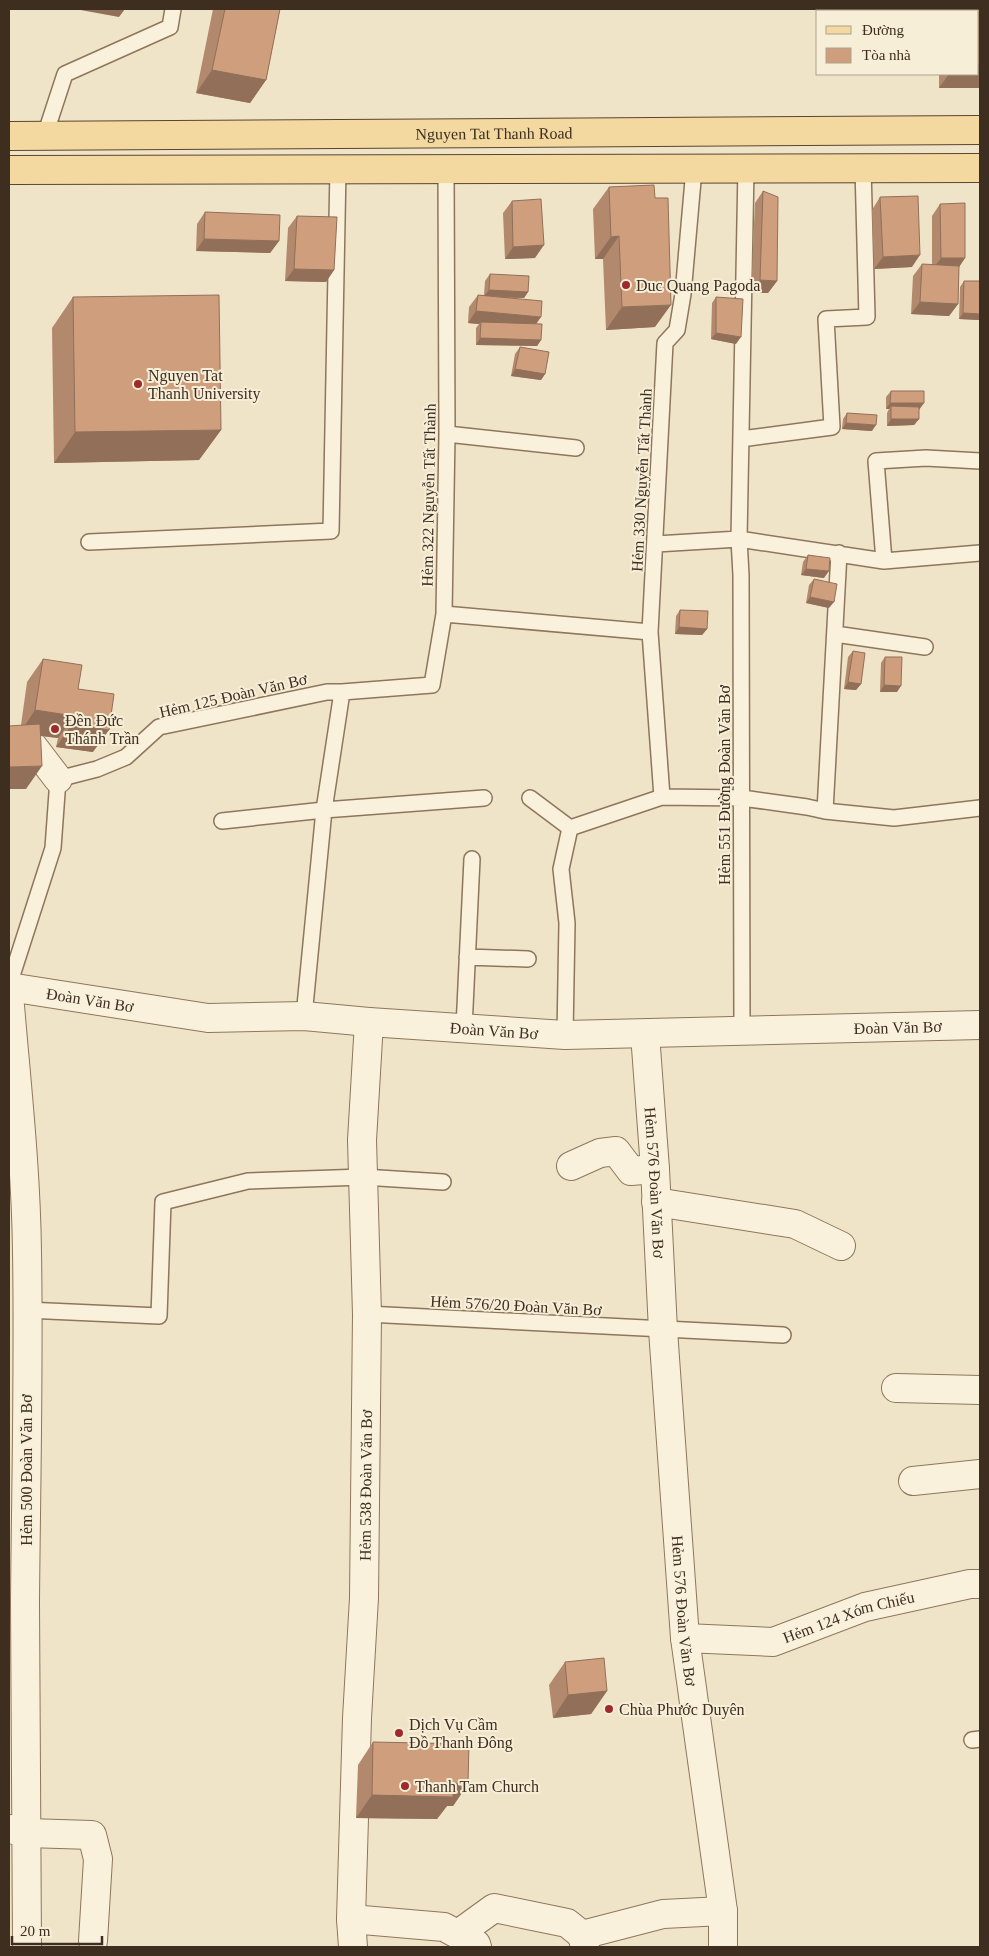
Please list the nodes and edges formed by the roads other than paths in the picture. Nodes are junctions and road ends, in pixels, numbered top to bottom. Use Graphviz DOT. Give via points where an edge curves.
graph roads {
  1 [pos="173,9"];
  2 [pos="980,130"];
  3 [pos="9,136"];
  4 [pos="45,136"];
  5 [pos="694,168"];
  6 [pos="746,168"];
  7 [pos="863,168"];
  8 [pos="980,168"];
  9 [pos="338,169"];
  10 [pos="446,169"];
  11 [pos="9,170"];
  12 [pos="447,434"];
  13 [pos="741,439"];
  14 [pos="576,448"];
  15 [pos="980,461"];
  16 [pos="739,539"];
  17 [pos="88,542"];
  18 [pos="656,544"];
  19 [pos="980,553"];
  20 [pos="839,554"];
  21 [pos="884,561"];
  22 [pos="444,614"];
  23 [pos="650,632"];
  24 [pos="835,634"];
  25 [pos="924,647"];
  26 [pos="432,685"];
  27 [pos="342,692"];
  28 [pos="9,742"];
  29 [pos="58,779"];
  30 [pos="662,797"];
  31 [pos="484,798"];
  32 [pos="530,798"];
  33 [pos="742,798"];
  34 [pos="980,808"];
  35 [pos="324,810"];
  36 [pos="825,811"];
  37 [pos="222,821"];
  38 [pos="570,828"];
  39 [pos="472,859"];
  40 [pos="467,957"];
  41 [pos="528,959"];
  42 [pos="9,986"];
  43 [pos="9,994"];
  44 [pos="304,1016"];
  45 [pos="369,1022"];
  46 [pos="980,1025"];
  47 [pos="464,1028"];
  48 [pos="742,1031"];
  49 [pos="645,1034"];
  50 [pos="565,1035"];
  51 [pos="571,1166"];
  52 [pos="655,1169"];
  53 [pos="363,1177"];
  54 [pos="443,1182"];
  55 [pos="656,1202"];
  56 [pos="841,1246"];
  57 [pos="26,1310"];
  58 [pos="367,1314"];
  59 [pos="663,1330"];
  60 [pos="783,1335"];
  61 [pos="896,1388"];
  62 [pos="980,1390"];
  63 [pos="980,1474"];
  64 [pos="913,1481"];
  65 [pos="980,1584"];
  66 [pos="685,1638"];
  67 [pos="18,1831"];
  68 [pos="723,1911"];
  69 [pos="351,1919"];
  70 [pos="93,1941"];
  71 [pos="468,1941"];
  72 [pos="584,1941"];
  73 [pos="27,1947"];
  74 [pos="353,1947"];
  75 [pos="723,1947"];
  1 -- 4 [label="lane" via="170,27 65,74"];
  2 -- 4 [label="main road, Nguyen Tat Thanh Road"];
  3 -- 4 [label="main road, Nguyen Tat Thanh Road"];
  5 -- 6 [label="main road"];
  5 -- 10 [label="main road"];
  5 -- 18 [label="lane, Hẻm 330 Nguyễn Tất Thành" via="683,294 677,330 665,343"];
  6 -- 7 [label="main road"];
  6 -- 13 [label="lane, Hẻm 551 Đường Đoàn Văn Bơ"];
  7 -- 8 [label="main road"];
  7 -- 13 [label="lane" via="867,317 826,319 832,427"];
  9 -- 10 [label="main road"];
  9 -- 11 [label="main road"];
  9 -- 17 [label="lane" via="331,531"];
  10 -- 12 [label="lane, Hẻm 322 Nguyễn Tất Thành"];
  12 -- 14 [label="lane"];
  12 -- 22 [label="lane, Hẻm 322 Nguyễn Tất Thành"];
  13 -- 16 [label="lane, Hẻm 551 Đường Đoàn Văn Bơ"];
  15 -- 21 [label="lane" via="926,458 876,461"];
  16 -- 18 [label="lane"];
  16 -- 20 [label="lane"];
  16 -- 33 [label="lane, Hẻm 551 Đường Đoàn Văn Bơ"];
  18 -- 23 [label="lane, Hẻm 330 Nguyễn Tất Thành"];
  19 -- 21 [label="lane"];
  20 -- 21 [label="lane"];
  20 -- 24 [label="lane"];
  22 -- 23 [label="lane"];
  22 -- 26 [label="lane, Hẻm 322 Nguyễn Tất Thành"];
  23 -- 30 [label="lane, Hẻm 330 Nguyễn Tất Thành"];
  24 -- 25 [label="lane"];
  24 -- 36 [label="lane"];
  26 -- 27 [label="lane, Hẻm 125 Đoàn Văn Bơ"];
  27 -- 29 [label="lane, Hẻm 125 Đoàn Văn Bơ" via="327,692 159,727 126,757 96,770"];
  27 -- 35 [label="lane"];
  28 -- 29 [label="street" via="29,741"];
  29 -- 42 [label="lane" via="53,848"];
  30 -- 33 [label="lane"];
  30 -- 38 [label="lane"];
  31 -- 35 [label="lane"];
  32 -- 38 [label="lane"];
  33 -- 36 [label="lane"];
  33 -- 48 [label="lane, Hẻm 551 Đường Đoàn Văn Bơ"];
  34 -- 36 [label="lane" via="894,818"];
  35 -- 37 [label="lane"];
  35 -- 44 [label="lane"];
  38 -- 50 [label="lane" via="561,869 567,923"];
  39 -- 40 [label="lane"];
  40 -- 41 [label="lane"];
  40 -- 47 [label="lane"];
  42 -- 44 [label="street, Đoàn Văn Bơ" via="208,1018"];
  43 -- 57 [label="street, Hẻm 500 Đoàn Văn Bơ" via="27,1251"];
  44 -- 45 [label="street, Đoàn Văn Bơ"];
  45 -- 47 [label="street, Đoàn Văn Bơ"];
  45 -- 53 [label="street, Hẻm 538 Đoàn Văn Bơ"];
  46 -- 48 [label="street, Đoàn Văn Bơ"];
  47 -- 50 [label="street, Đoàn Văn Bơ"];
  48 -- 49 [label="street, Đoàn Văn Bơ"];
  49 -- 50 [label="street, Đoàn Văn Bơ"];
  49 -- 52 [label="street, Hẻm 576 Đoàn Văn Bơ"];
  51 -- 52 [label="street" via="600,1153 616,1151 631,1171"];
  52 -- 55 [label="street, Hẻm 576 Đoàn Văn Bơ"];
  53 -- 54 [label="lane"];
  53 -- 57 [label="lane" via="248,1181 164,1202 159,1316"];
  53 -- 58 [label="street, Hẻm 538 Đoàn Văn Bơ"];
  55 -- 56 [label="street" via="795,1224"];
  55 -- 59 [label="street, Hẻm 576 Đoàn Văn Bơ"];
  57 -- 67 [label="street, Hẻm 500 Đoàn Văn Bơ" via="28,1461"];
  58 -- 59 [label="lane, Hẻm 576/20 Đoàn Văn Bơ"];
  58 -- 69 [label="street, Hẻm 538 Đoàn Văn Bơ" via="364,1598"];
  59 -- 60 [label="lane"];
  59 -- 66 [label="street, Hẻm 576 Đoàn Văn Bơ"];
  61 -- 62 [label="street"];
  63 -- 64 [label="street"];
  65 -- 66 [label="street, Hẻm 124 Xóm Chiếu" via="865,1607 773,1642"];
  66 -- 68 [label="street, Hẻm 576 Đoàn Văn Bơ"];
  67 -- 70 [label="street" via="92,1836 98,1859"];
  67 -- 73 [label="street, Hẻm 500 Đoàn Văn Bơ"];
  68 -- 72 [label="street" via="663,1914"];
  68 -- 75 [label="street, Hẻm 576 Đoàn Văn Bơ"];
  69 -- 71 [label="street" via="444,1927"];
  69 -- 74 [label="street, Hẻm 538 Đoàn Văn Bơ"];
  71 -- 72 [label="street" via="494,1908 567,1923"];
}
